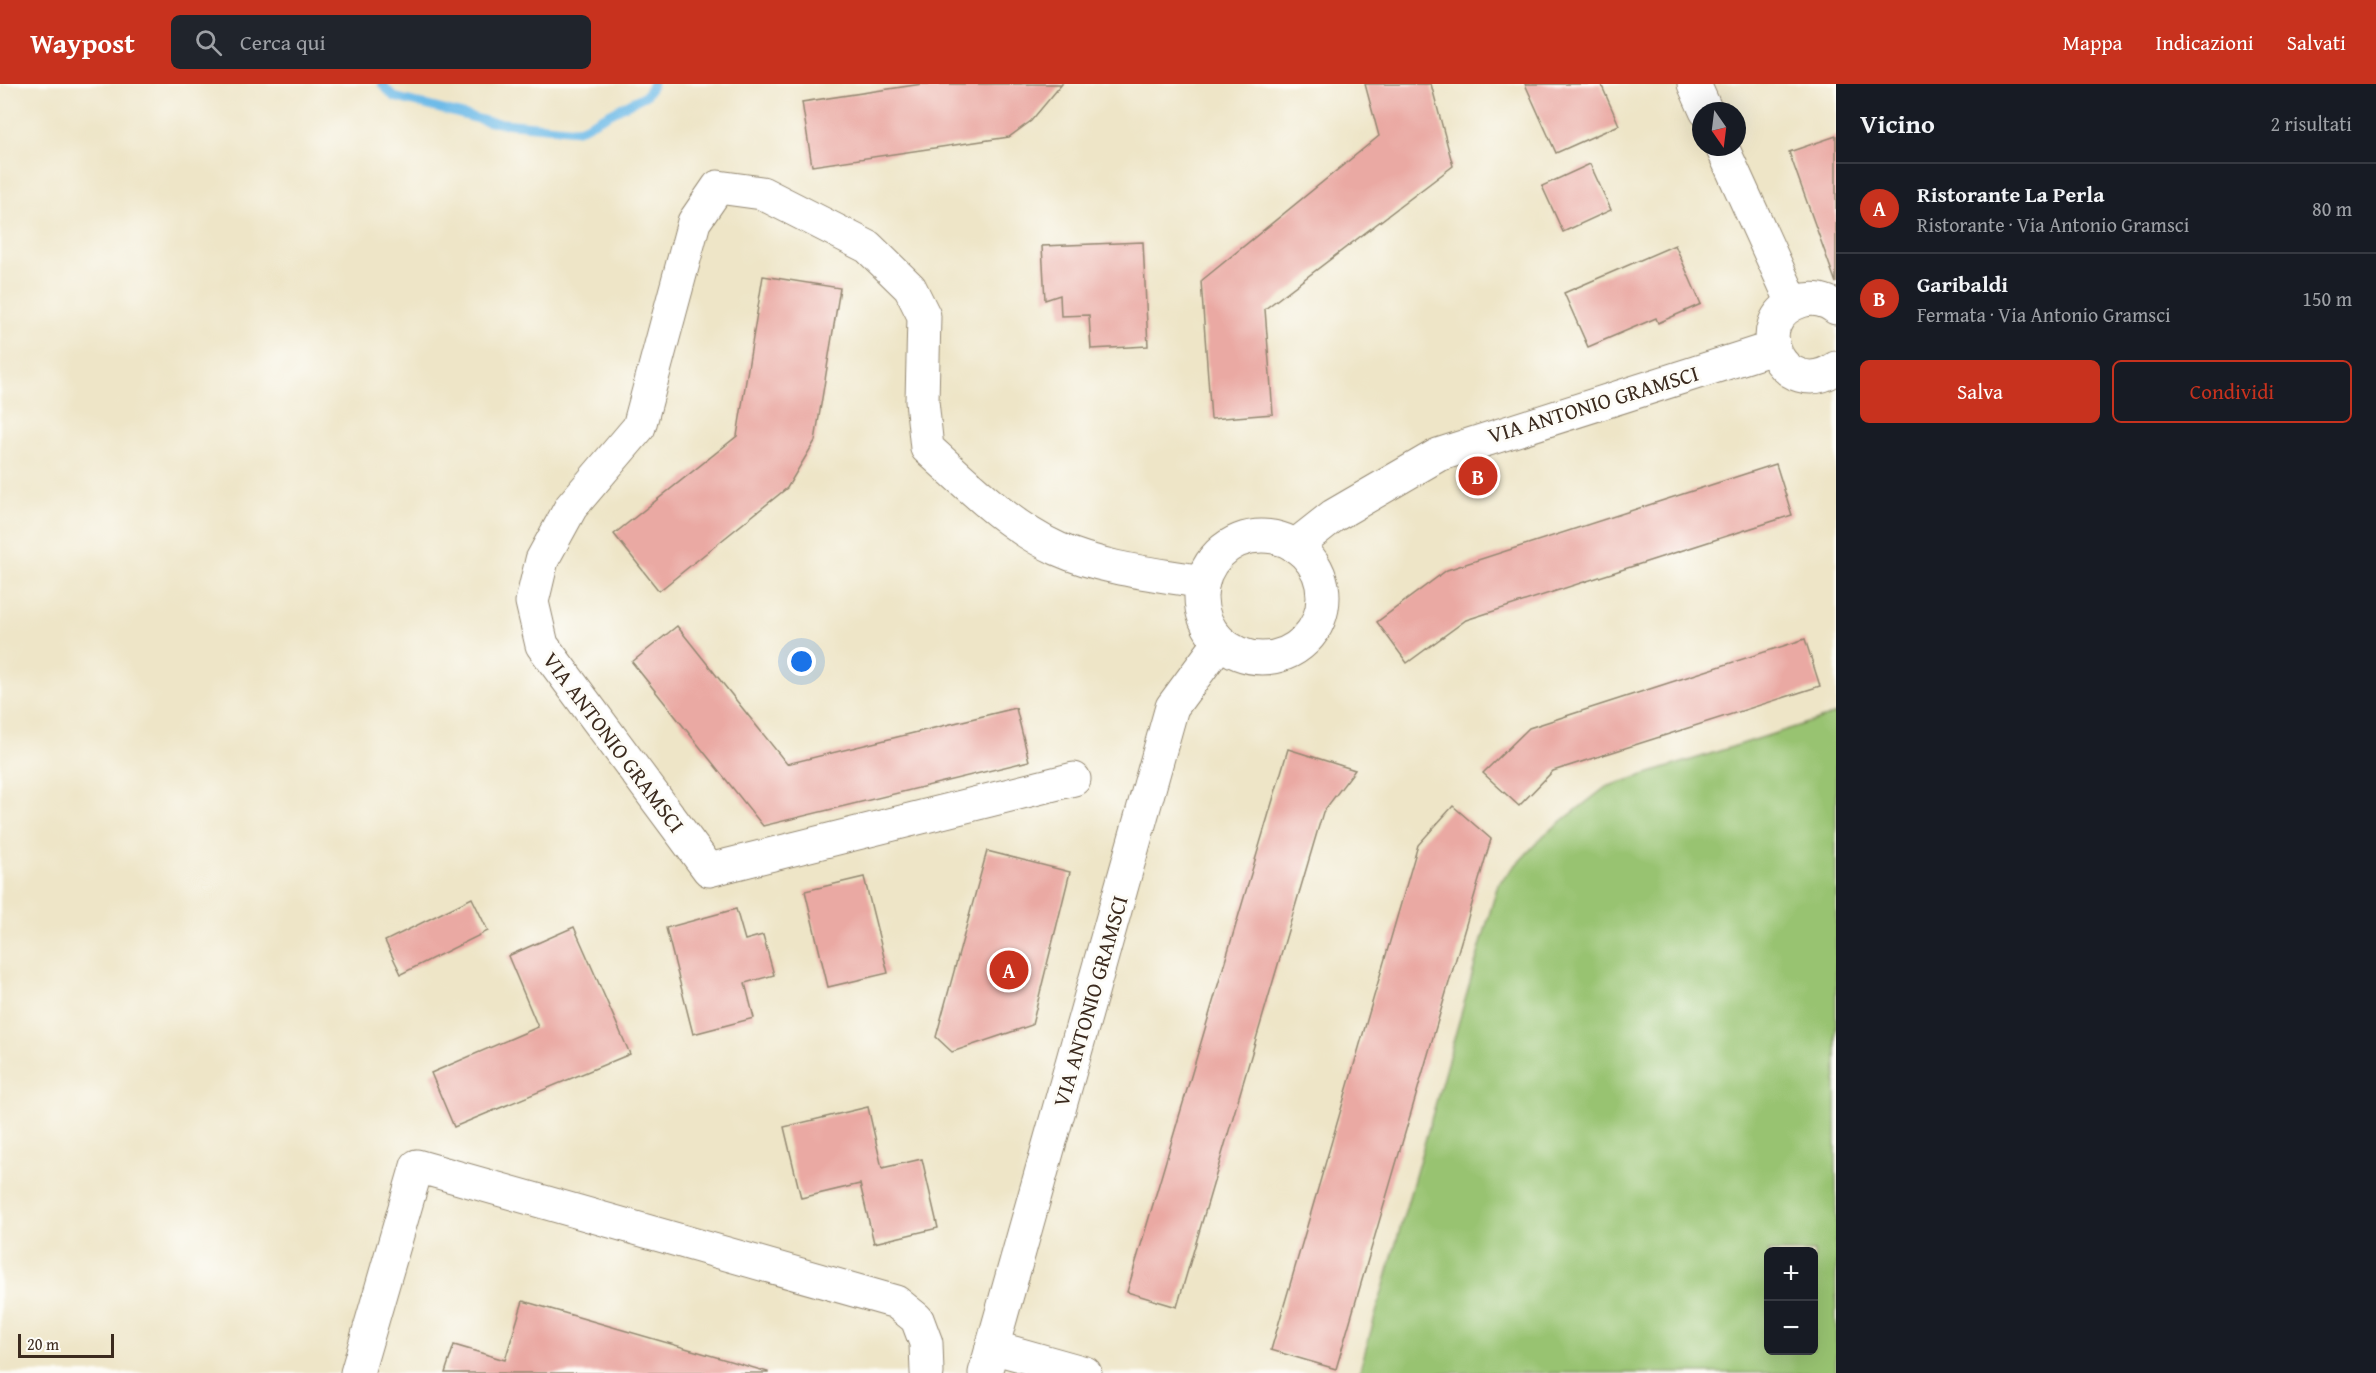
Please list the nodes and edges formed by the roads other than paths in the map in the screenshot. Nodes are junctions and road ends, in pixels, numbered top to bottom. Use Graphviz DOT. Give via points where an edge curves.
graph roads {
  1 [pos="1694,84"];
  2 [pos="1702,102"];
  3 [pos="1726,156"];
  4 [pos="1793,303"];
  5 [pos="1836,308"];
  6 [pos="1773,348"];
  7 [pos="1833,380"];
  8 [pos="1294,546"];
  9 [pos="1203,582"];
  10 [pos="1220,642"];
  11 [pos="1074,779"];
  12 [pos="988,1360"];
  13 [pos="357,1373"];
  14 [pos="927,1373"];
  15 [pos="1085,1373"];
  1 -- 2 [label="street"];
  3 -- 4 [label="street"];
  4 -- 5 [label="street" via="1820,299"];
  4 -- 6 [label="street" via="1775,322"];
  6 -- 7 [label="street" via="1788,370"];
  6 -- 8 [label="street, VIA ANTONIO GRAMSCI" via="1438,454 1333,516"];
  8 -- 9 [label="street" via="1275,537 1244,539 1219,554"];
  8 -- 10 [label="street" via="1307,555 1319,574 1323,604 1315,629 1305,642 1292,651 1267,658 1237,653"];
  9 -- 10 [label="street" via="1204,617"];
  9 -- 11 [label="street, VIA ANTONIO GRAMSCI" via="1128,570 1059,549 1000,513 927,448 921,400 924,316 910,288 868,247 762,193 718,187 694,222 639,427 571,507 542,560 532,602 542,645 709,870"];
  10 -- 12 [label="street, VIA ANTONIO GRAMSCI" via="1172,707"];
  12 -- 15 [label="street"];
  13 -- 14 [label="street" via="417,1166 896,1302 917,1319 926,1343"];
}
